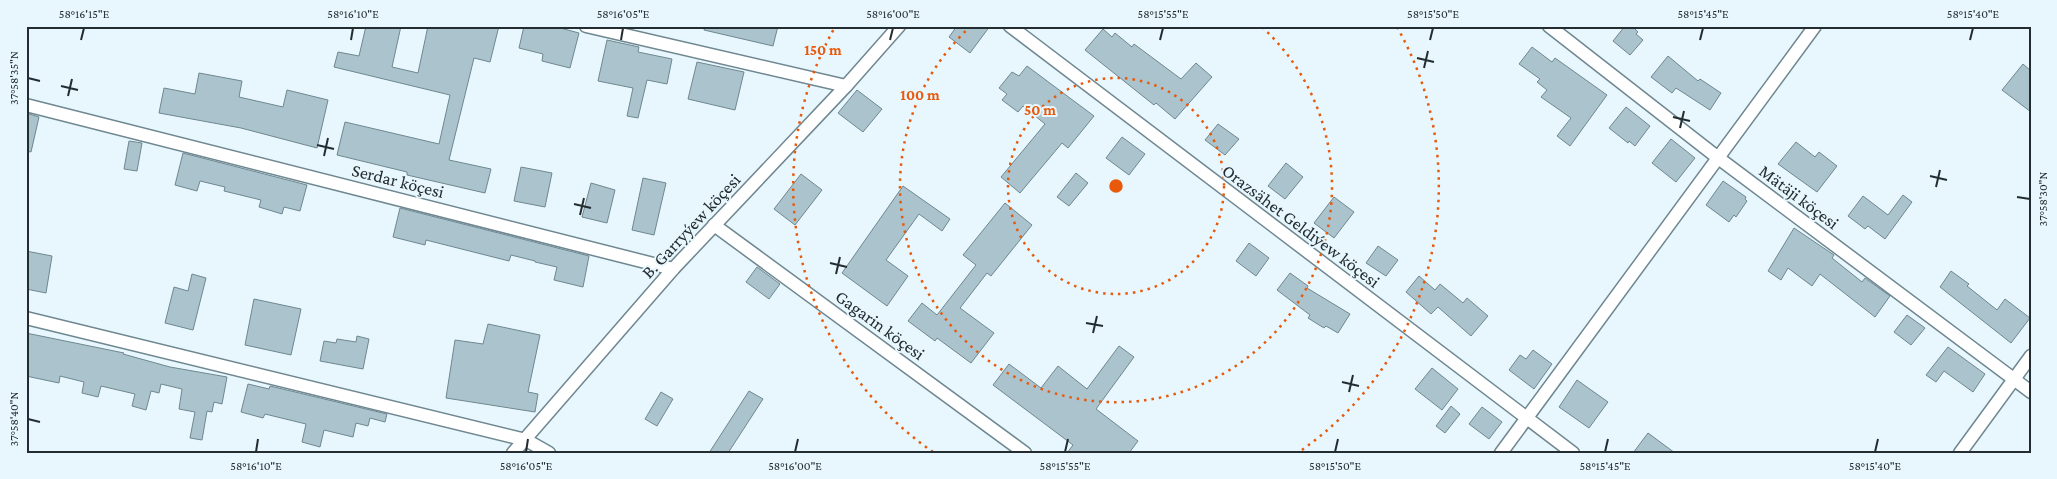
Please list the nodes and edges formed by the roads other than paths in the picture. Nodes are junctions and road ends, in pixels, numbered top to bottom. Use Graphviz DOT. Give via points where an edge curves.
graph roads {
  1 [pos="586,26"];
  2 [pos="899,26"];
  3 [pos="1010,26"];
  4 [pos="1549,26"];
  5 [pos="1815,26"];
  6 [pos="846,86"];
  7 [pos="26,105"];
  8 [pos="1717,157"];
  9 [pos="714,225"];
  10 [pos="673,269"];
  11 [pos="26,318"];
  12 [pos="2031,356"];
  13 [pos="2013,380"];
  14 [pos="2031,392"];
  15 [pos="1526,419"];
  16 [pos="526,440"];
  17 [pos="513,453"];
  18 [pos="549,453"];
  19 [pos="1025,453"];
  20 [pos="1501,453"];
  21 [pos="1573,453"];
  22 [pos="1960,453"];
  1 -- 6 [label="street"];
  2 -- 6 [label="street, B. Garryýew köçesi"];
  3 -- 15 [label="street, Orazsähet Geldiýew köçesi"];
  4 -- 8 [label="street, Mätäji köçesi"];
  5 -- 8 [label="street"];
  6 -- 9 [label="street, B. Garryýew köçesi"];
  7 -- 10 [label="street, Serdar köçesi"];
  8 -- 13 [label="street, Mätäji köçesi"];
  8 -- 15 [label="street"];
  9 -- 10 [label="street, B. Garryýew köçesi"];
  9 -- 19 [label="street, Gagarin köçesi"];
  10 -- 16 [label="street, B. Garryýew köçesi"];
  11 -- 16 [label="street"];
  12 -- 13 [label="street"];
  13 -- 14 [label="street, Mätäji köçesi"];
  13 -- 22 [label="street"];
  15 -- 20 [label="street"];
  15 -- 21 [label="street, Orazsähet Geldiýew köçesi"];
  16 -- 17 [label="street, B. Garryýew köçesi"];
  16 -- 18 [label="street"];
}
